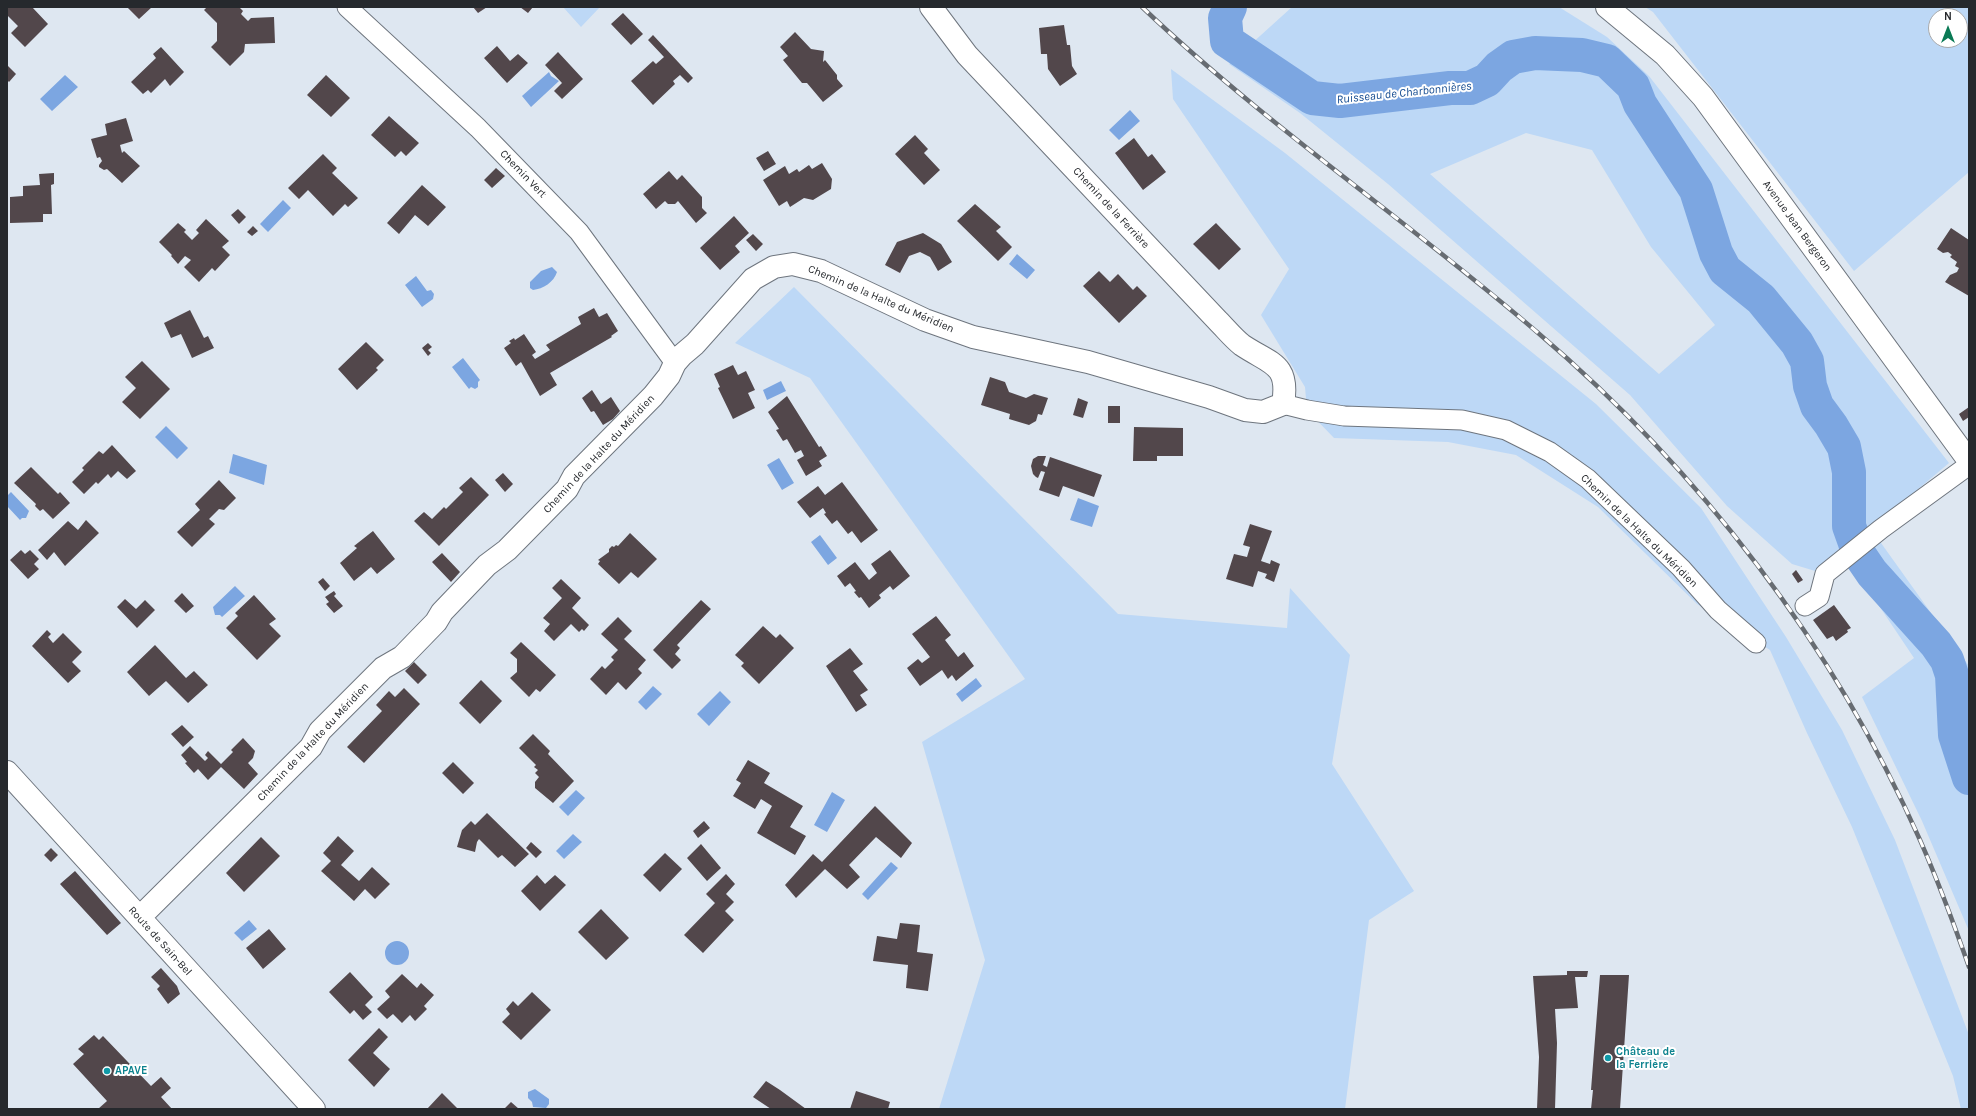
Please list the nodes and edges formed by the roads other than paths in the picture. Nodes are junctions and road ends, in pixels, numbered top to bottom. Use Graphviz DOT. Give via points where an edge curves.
graph roads {
  1 [pos="347,7"];
  2 [pos="931,7"];
  3 [pos="1607,7"];
  4 [pos="675,363"];
  5 [pos="1283,404"];
  6 [pos="1969,461"];
  7 [pos="1969,465"];
  8 [pos="1805,606"];
  9 [pos="1756,644"];
  10 [pos="8,775"];
  11 [pos="140,917"];
  12 [pos="314,1109"];
  1 -- 4 [label="street, Chemin Vert" via="478,128 579,232"];
  2 -- 5 [label="street, Chemin de la Ferrière" via="967,55 1218,321 1242,344 1265,357 1280,371 1285,381"];
  3 -- 6 [label="street, Avenue Jean Bergeron" via="1665,55 1703,97"];
  4 -- 5 [label="street, Chemin de la Halte du Méridien" via="753,279 774,267 793,264 821,272 925,320 973,337 1088,362 1209,396 1245,410 1263,412"];
  4 -- 11 [label="street, Chemin de la Halte du Méridien" via="669,376 653,396 574,476 567,489 507,550 487,565 402,657 383,668 320,731 308,750"];
  5 -- 9 [label="street, Chemin de la Halte du Méridien" via="1344,416 1462,420 1506,430 1544,449 1588,478 1681,568 1718,610"];
  7 -- 8 [label="street" via="1881,529 1825,574 1819,597"];
  10 -- 11 [label="street, Route de Sain-Bel"];
  11 -- 12 [label="street, Route de Sain-Bel"];
}
